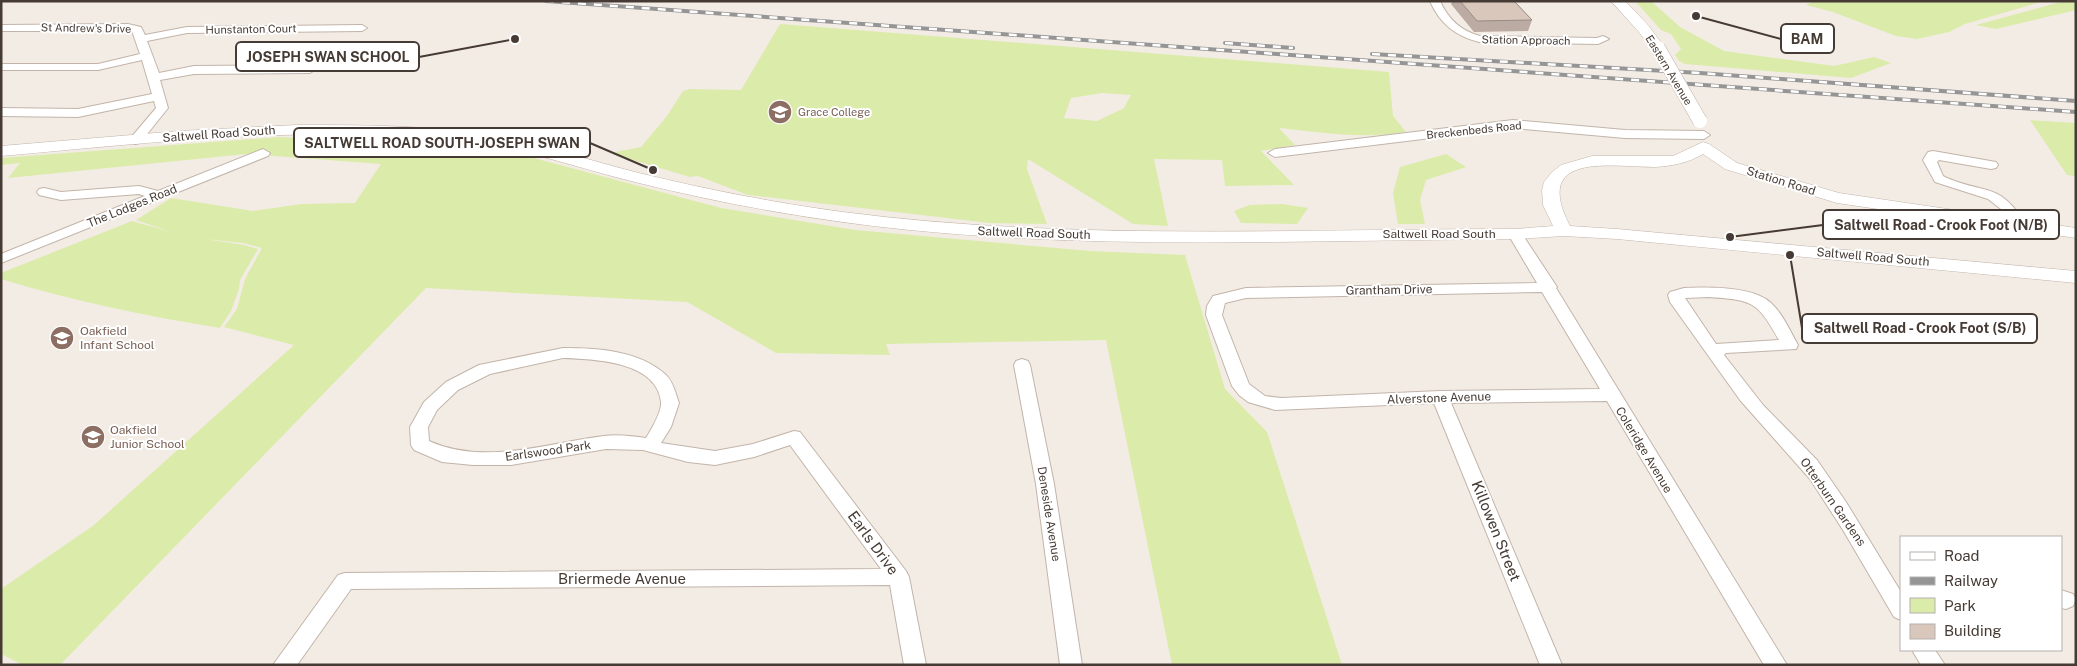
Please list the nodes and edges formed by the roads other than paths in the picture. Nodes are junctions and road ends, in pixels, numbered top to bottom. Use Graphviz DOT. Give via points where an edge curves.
graph roads {
  1 [pos="1435,1"];
  2 [pos="1617,1"];
  3 [pos="1,28"];
  4 [pos="336,28"];
  5 [pos="362,28"];
  6 [pos="326,37"];
  7 [pos="141,39"];
  8 [pos="1603,39"];
  9 [pos="145,56"];
  10 [pos="1,67"];
  11 [pos="310,69"];
  12 [pos="153,78"];
  13 [pos="159,96"];
  14 [pos="1,112"];
  15 [pos="1702,134"];
  16 [pos="135,140"];
  17 [pos="1,152"];
  18 [pos="263,153"];
  19 [pos="1275,153"];
  20 [pos="1991,165"];
  21 [pos="44,192"];
  22 [pos="159,195"];
  23 [pos="2020,224"];
  24 [pos="1564,231"];
  25 [pos="2076,233"];
  26 [pos="1515,234"];
  27 [pos="1,259"];
  28 [pos="2076,277"];
  29 [pos="1549,287"];
  30 [pos="1715,355"];
  31 [pos="1022,365"];
  32 [pos="1610,395"];
  33 [pos="1440,397"];
  34 [pos="1268,403"];
  35 [pos="794,438"];
  36 [pos="652,445"];
  37 [pos="899,577"];
  38 [pos="1895,591"];
  39 [pos="1900,608"];
  40 [pos="1924,651"];
  41 [pos="284,665"];
  42 [pos="915,665"];
  43 [pos="1071,665"];
  44 [pos="1551,665"];
  45 [pos="1776,665"];
  46 [pos="1934,665"];
  1 -- 8 [label="street, Station Approach" via="1456,30 1471,38"];
  2 -- 15 [label="street, Eastern Avenue, bridge" via="1658,48"];
  3 -- 7 [label="street, St Andrew's Drive" via="128,27 136,29"];
  4 -- 5 [label="street, Hunstanton Court"];
  4 -- 6 [label="street"];
  4 -- 7 [label="street, Hunstanton Court" via="187,30"];
  7 -- 9 [label="street, St Andrew's Drive"];
  9 -- 10 [label="street" via="98,67"];
  9 -- 12 [label="street, St Andrew's Drive"];
  11 -- 12 [label="street" via="194,70"];
  12 -- 13 [label="street, St Andrew's Drive"];
  13 -- 14 [label="street" via="78,112"];
  13 -- 16 [label="street" via="162,108"];
  15 -- 19 [label="street, Breckenbeds Road" via="1642,135 1512,124 1394,140 1310,143"];
  15 -- 23 [label="street, Station Road" via="1731,166 1828,195"];
  15 -- 24 [label="street" via="1683,159 1667,162 1596,159 1561,173 1553,180 1550,189 1554,211"];
  16 -- 17 [label="street, Saltwell Road South"];
  16 -- 26 [label="street, Saltwell Road South" via="318,128 437,133 521,146 646,180 786,209 904,225 1005,233 1177,237"];
  18 -- 22 [label="street, The Lodges Road"];
  20 -- 23 [label="street" via="1933,155 1930,160 1938,178 1991,194 2008,206"];
  21 -- 22 [label="street" via="61,196 139,190"];
  22 -- 27 [label="street, The Lodges Road"];
  23 -- 25 [label="street, Station Road"];
  24 -- 26 [label="street, Saltwell Road South"];
  24 -- 28 [label="street, Saltwell Road South"];
  26 -- 29 [label="street, Coleridge Avenue"];
  29 -- 32 [label="street, Coleridge Avenue"];
  29 -- 34 [label="street, Grantham Drive" via="1246,293 1219,299 1214,315 1241,386 1254,399"];
  30 -- 30 [label="street, Otterburn Gardens" via="1722,348 1790,345 1765,306 1757,300 1702,293 1676,295"];
  30 -- 38 [label="street, Otterburn Gardens" via="1758,410 1816,473"];
  31 -- 43 [label="street, Deneside Avenue" via="1045,484"];
  32 -- 33 [label="street, Alverstone Avenue"];
  32 -- 45 [label="street, Coleridge Avenue"];
  33 -- 34 [label="street, Alverstone Avenue"];
  33 -- 44 [label="street, Killowen Street"];
  35 -- 36 [label="street, Earlswood Park" via="715,458 658,449"];
  35 -- 37 [label="street, Earls Drive"];
  36 -- 36 [label="street, Earlswood Park" via="606,442 511,458 473,458 442,455 420,445 419,427 430,406 452,386 485,369 563,353 601,354 635,363 661,379 670,403"];
  37 -- 41 [label="street, Briermede Avenue" via="345,582"];
  37 -- 42 [label="street, Earls Drive"];
  38 -- 39 [label="street, Otterburn Gardens"];
  40 -- 46 [label="street"];
}
